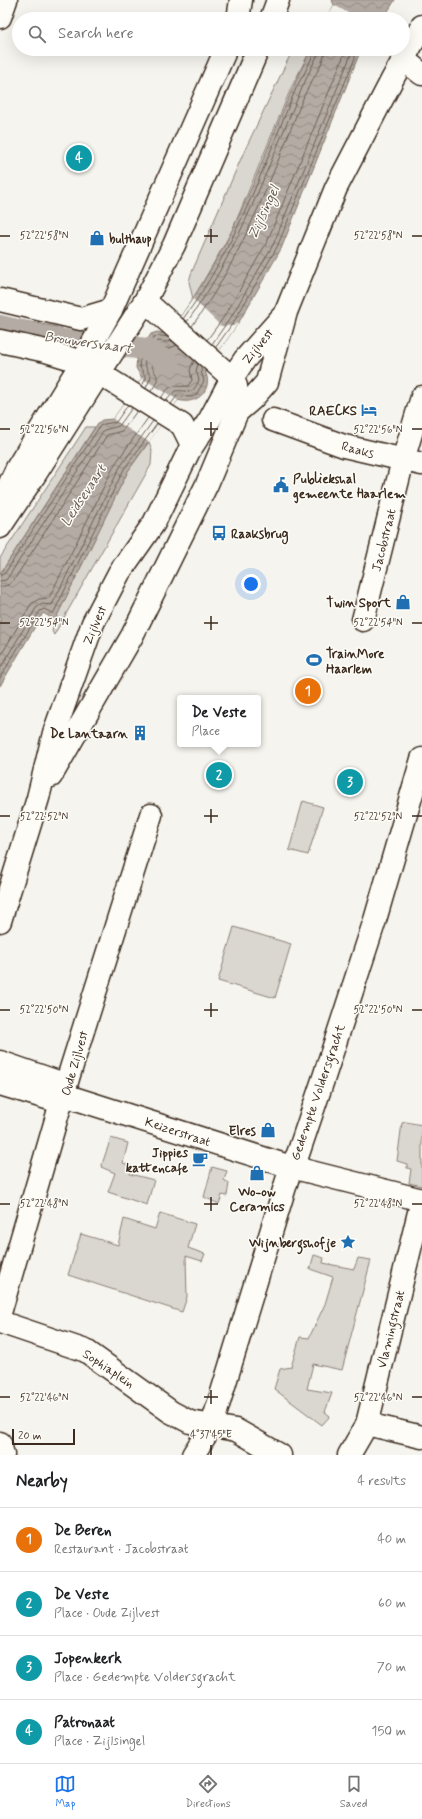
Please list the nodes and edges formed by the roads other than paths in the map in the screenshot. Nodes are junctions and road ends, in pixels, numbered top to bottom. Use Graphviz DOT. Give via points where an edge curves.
graph roads {
  1 [pos="6,0"];
  2 [pos="241,0"];
  3 [pos="278,0"];
  4 [pos="239,12"];
  5 [pos="274,12"];
  6 [pos="0,17"];
  7 [pos="422,26"];
  8 [pos="410,46"];
  9 [pos="223,56"];
  10 [pos="255,56"];
  11 [pos="404,56"];
  12 [pos="402,59"];
  13 [pos="422,74"];
  14 [pos="0,300"];
  15 [pos="111,310"];
  16 [pos="286,312"];
  17 [pos="159,313"];
  18 [pos="0,342"];
  19 [pos="102,365"];
  20 [pos="222,369"];
  21 [pos="422,397"];
  22 [pos="237,412"];
  23 [pos="210,419"];
  24 [pos="175,420"];
  25 [pos="273,420"];
  26 [pos="192,444"];
  27 [pos="412,462"];
  28 [pos="0,505"];
  29 [pos="0,527"];
  30 [pos="363,620"];
  31 [pos="422,759"];
  32 [pos="38,798"];
  33 [pos="151,815"];
  34 [pos="0,921"];
  35 [pos="0,1062"];
  36 [pos="0,1084"];
  37 [pos="64,1094"];
  38 [pos="291,1167"];
  39 [pos="422,1200"];
  40 [pos="0,1313"];
  41 [pos="0,1322"];
  42 [pos="367,1424"];
  43 [pos="212,1425"];
  44 [pos="422,1437"];
  45 [pos="0,1442"];
  46 [pos="3,1455"];
  47 [pos="193,1455"];
  48 [pos="211,1455"];
  49 [pos="280,1455"];
  50 [pos="349,1455"];
  1 -- 6 [label="street"];
  2 -- 4 [label="street"];
  3 -- 5 [label="street"];
  7 -- 8 [label="street, Zijlvest"];
  9 -- 15 [label="street"];
  10 -- 17 [label="street" via="174,245"];
  11 -- 12 [label="street, Zijlvest"];
  12 -- 13 [label="street"];
  12 -- 16 [label="street, Zijlvest" via="336,188"];
  14 -- 15 [label="street" via="81,319"];
  15 -- 17 [label="street"];
  15 -- 19 [label="street"];
  16 -- 20 [label="street, Zijlvest" via="245,359"];
  16 -- 22 [label="street, Zijlvest" via="267,382"];
  17 -- 19 [label="street" via="124,335"];
  17 -- 20 [label="street"];
  18 -- 19 [label="street"];
  19 -- 24 [label="street"];
  19 -- 28 [label="street" via="17,468"];
  19 -- 29 [label="street"];
  20 -- 22 [label="street" via="236,386"];
  20 -- 23 [label="street, Zijlvest"];
  21 -- 27 [label="street, Jacobstraat"];
  22 -- 23 [label="street"];
  22 -- 32 [label="street, Zijlvest" via="206,484 134,634"];
  23 -- 24 [label="street"];
  23 -- 26 [label="street, Zijlvest"];
  24 -- 26 [label="street"];
  25 -- 27 [label="street, Raaks" via="344,446"];
  26 -- 32 [label="street, Zijlvest" via="154,523 119,573 93,623 54,733"];
  27 -- 30 [label="street, Jacobstraat"];
  31 -- 38 [label="street, Gedempte Voldersgracht" via="375,920 298,1154"];
  32 -- 34 [label="street"];
  33 -- 37 [label="street, Oude Zijlvest"];
  35 -- 37 [label="street" via="55,1081"];
  36 -- 37 [label="street, Keizerstraat" via="50,1099"];
  37 -- 38 [label="street, Keizerstraat"];
  37 -- 40 [label="street, Oude Zijlvest"];
  38 -- 39 [label="street, Keizerstraat"];
  38 -- 43 [label="street, Gedempte Voldersgracht"];
  39 -- 42 [label="street, Vlamingstraat"];
  41 -- 43 [label="street, Sophiaplein" via="86,1351 171,1412 190,1422"];
  42 -- 44 [label="street"];
  42 -- 50 [label="street, Vlamingstraat"];
  43 -- 47 [label="street"];
  43 -- 48 [label="street"];
  43 -- 49 [label="street, Sophiaplein" via="236,1430"];
  45 -- 46 [label="street"];
}
